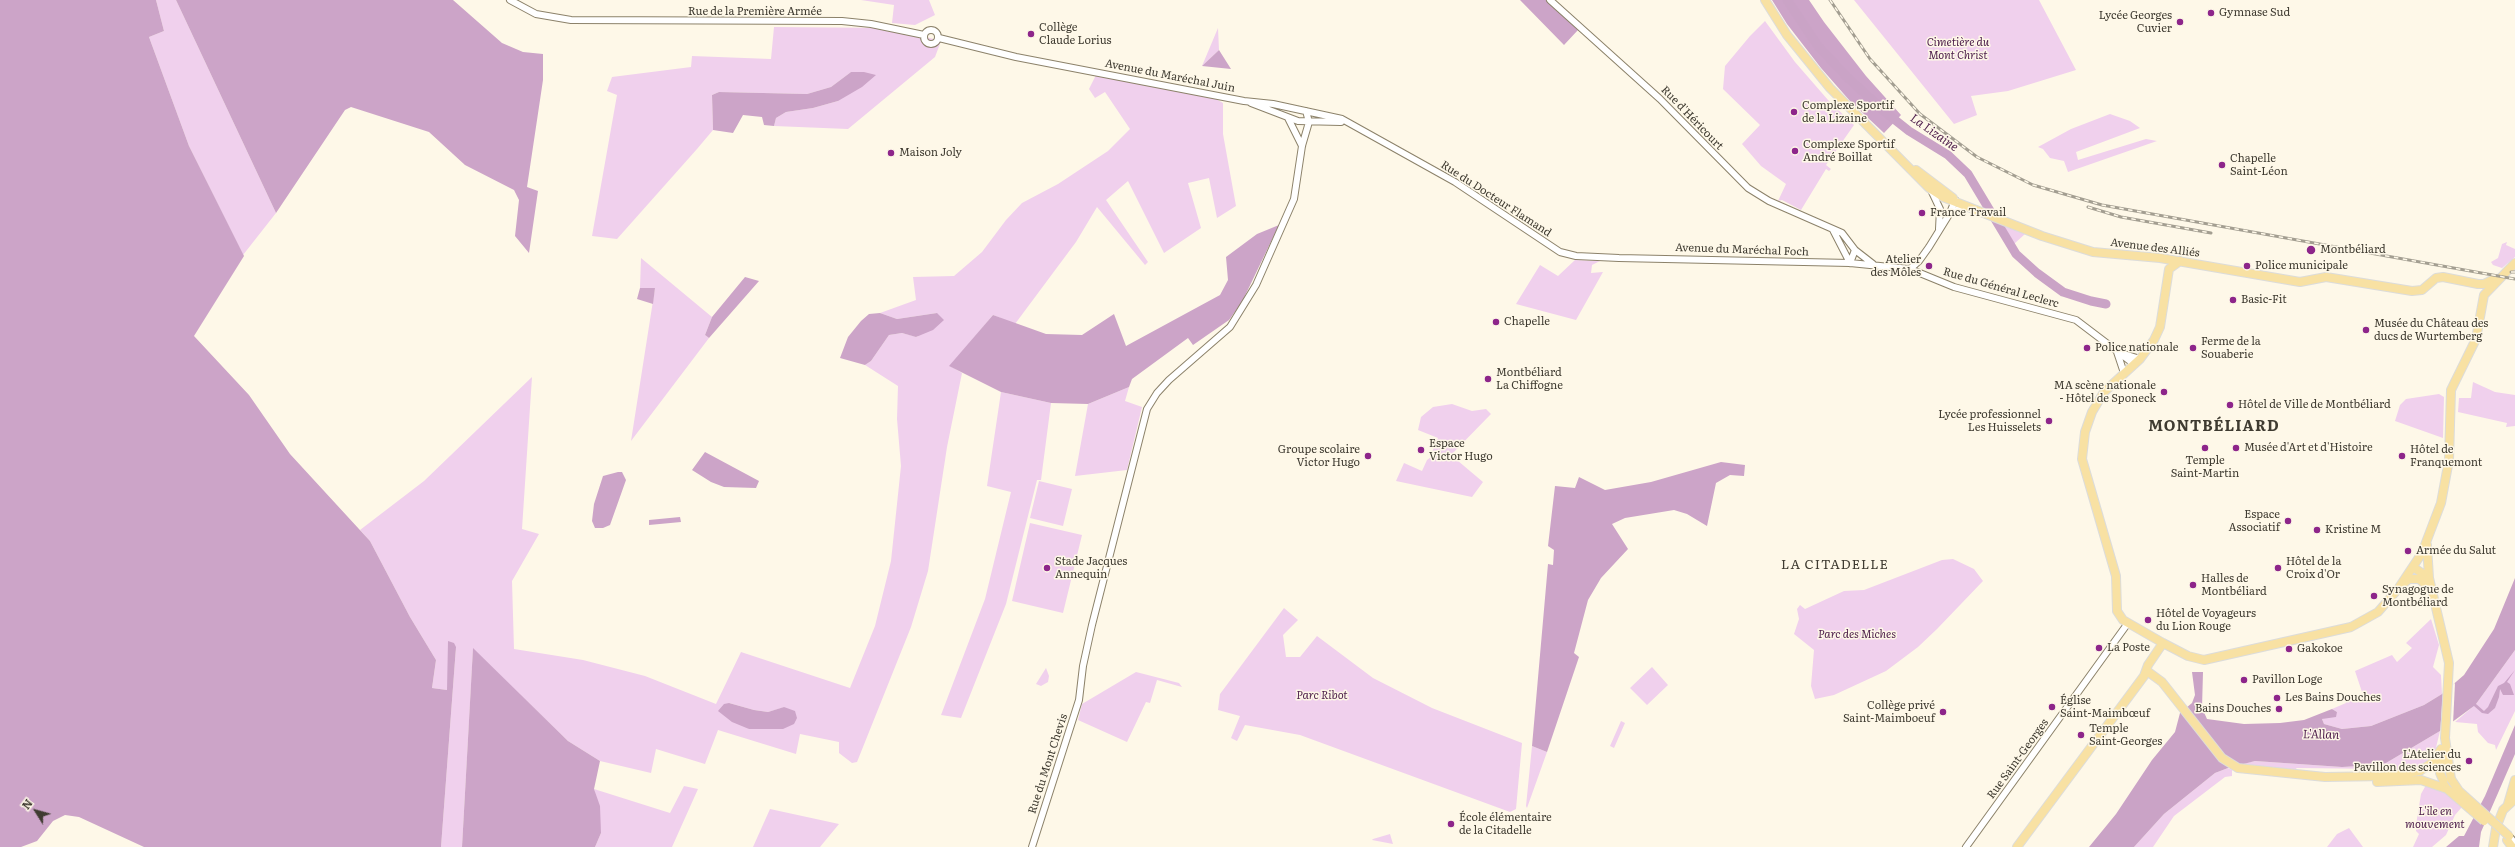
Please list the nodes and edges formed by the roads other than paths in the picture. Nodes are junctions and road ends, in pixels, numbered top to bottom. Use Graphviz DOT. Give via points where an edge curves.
graph roads {
  1 [pos="510,0"];
  2 [pos="1550,0"];
  3 [pos="1765,0"];
  4 [pos="924,35"];
  5 [pos="939,38"];
  6 [pos="1092,71"];
  7 [pos="1244,101"];
  8 [pos="1296,109"];
  9 [pos="1306,111"];
  10 [pos="1288,118"];
  11 [pos="1309,122"];
  12 [pos="1358,127"];
  13 [pos="1302,146"];
  14 [pos="1899,157"];
  15 [pos="1929,188"];
  16 [pos="1955,200"];
  17 [pos="1966,206"];
  18 [pos="1940,209"];
  19 [pos="1950,213"];
  20 [pos="1833,230"];
  21 [pos="1938,230"];
  22 [pos="1844,250"];
  23 [pos="1854,250"];
  24 [pos="1633,257"];
  25 [pos="2160,258"];
  26 [pos="2515,260"];
  27 [pos="2180,261"];
  28 [pos="1835,263"];
  29 [pos="1850,263"];
  30 [pos="1873,264"];
  31 [pos="2515,264"];
  32 [pos="1910,269"];
  33 [pos="2169,269"];
  34 [pos="2478,284"];
  35 [pos="2484,294"];
  36 [pos="2116,351"];
  37 [pos="2137,362"];
  38 [pos="2124,373"];
  39 [pos="2427,544"];
  40 [pos="2413,567"];
  41 [pos="2429,578"];
  42 [pos="2398,589"];
  43 [pos="2431,590"];
  44 [pos="2128,623"];
  45 [pos="2163,643"];
  46 [pos="2147,671"];
  47 [pos="2445,738"];
  48 [pos="2441,749"];
  49 [pos="2448,756"];
  50 [pos="2420,772"];
  51 [pos="2440,772"];
  52 [pos="2386,779"];
  53 [pos="2451,779"];
  54 [pos="2421,780"];
  55 [pos="2515,780"];
  56 [pos="2447,789"];
  57 [pos="2514,802"];
  58 [pos="2512,841"];
  59 [pos="1032,847"];
  60 [pos="1966,847"];
  61 [pos="2017,847"];
  62 [pos="2493,847"];
  1 -- 4 [label="street, Rue de la Première Armée" via="536,14 584,21 842,21 872,24"];
  2 -- 20 [label="street, Rue d'Héricourt" via="1660,99 1748,188 1761,198"];
  3 -- 14 [label="main road" via="1795,46 1830,88"];
  4 -- 5 [label="street, Rue de la Première Armée" via="927,31 934,30"];
  4 -- 5 [label="street, Rue de la Première Armée" via="930,44"];
  5 -- 6 [label="street, Rue de la Première Armée" via="1016,57"];
  6 -- 7 [label="street, Avenue du Maréchal Juin"];
  7 -- 8 [label="street, Avenue du Maréchal Juin"];
  7 -- 10 [label="street, Avenue du Maréchal Juin"];
  8 -- 9 [label="street, Avenue du Maréchal Juin"];
  8 -- 10 [label="street"];
  9 -- 11 [label="street"];
  9 -- 12 [label="street, Avenue du Maréchal Juin" via="1342,119"];
  10 -- 11 [label="street, Avenue du Maréchal Juin"];
  10 -- 13 [label="street"];
  11 -- 12 [label="street, Avenue du Maréchal Juin" via="1328,120"];
  11 -- 13 [label="street, Rue du Mont Chevis"];
  12 -- 24 [label="street, Rue du Docteur Flamand" via="1455,182 1556,251 1576,256"];
  13 -- 59 [label="street, Rue du Mont Chevis" via="1297,188 1291,210 1240,313 1230,327 1169,380 1147,409 1092,625 1079,700"];
  14 -- 15 [label="main road"];
  14 -- 16 [label="main road"];
  15 -- 16 [label="main road"];
  15 -- 18 [label="street"];
  16 -- 17 [label="main road, Avenue des Alliés"];
  16 -- 18 [label="street"];
  16 -- 19 [label="street"];
  17 -- 19 [label="street"];
  17 -- 25 [label="main road, Avenue des Alliés" via="2080,249"];
  18 -- 21 [label="street"];
  19 -- 21 [label="street"];
  20 -- 22 [label="street"];
  20 -- 23 [label="street, Rue d'Héricourt" via="1842,233"];
  21 -- 32 [label="street" via="1919,261"];
  22 -- 28 [label="street"];
  22 -- 29 [label="street"];
  23 -- 29 [label="street"];
  23 -- 30 [label="street, Rue du Général Leclerc"];
  24 -- 28 [label="street, Avenue du Maréchal Foch"];
  25 -- 27 [label="main road, Avenue des Alliés"];
  25 -- 33 [label="main road"];
  26 -- 34 [label="main road" via="2494,279"];
  27 -- 33 [label="main road"];
  27 -- 34 [label="main road, Avenue des Alliés" via="2300,282 2326,277 2412,292 2422,290 2436,278 2443,276"];
  28 -- 29 [label="street, Avenue du Maréchal Foch"];
  29 -- 30 [label="street, Rue du Général Leclerc"];
  30 -- 32 [label="street, Rue du Général Leclerc"];
  31 -- 35 [label="main road"];
  32 -- 36 [label="street, Rue du Général Leclerc" via="1954,287 2076,320"];
  33 -- 37 [label="main road" via="2160,327 2149,349"];
  34 -- 35 [label="main road"];
  35 -- 39 [label="main road" via="2476,339 2450,390 2450,460 2446,485"];
  36 -- 37 [label="street, Rue du Général Leclerc"];
  36 -- 38 [label="street, Rue du Général Leclerc"];
  37 -- 38 [label="main road"];
  38 -- 44 [label="main road" via="2104,392 2092,412 2085,432 2082,459 2116,576 2117,611"];
  39 -- 40 [label="main road"];
  39 -- 41 [label="main road"];
  40 -- 41 [label="main road"];
  40 -- 42 [label="main road"];
  41 -- 43 [label="main road"];
  42 -- 43 [label="main road" via="2409,579 2419,578"];
  42 -- 45 [label="main road" via="2378,612 2362,623 2341,630 2204,660 2188,656"];
  43 -- 47 [label="main road" via="2447,649 2449,677"];
  44 -- 45 [label="main road"];
  44 -- 60 [label="street, Rue Saint-Georges"];
  45 -- 46 [label="main road" via="2148,665"];
  46 -- 52 [label="main road" via="2162,682 2222,758 2239,768 2325,777 2344,782"];
  46 -- 61 [label="main road"];
  47 -- 48 [label="main road"];
  47 -- 49 [label="main road"];
  48 -- 50 [label="main road" via="2433,762"];
  48 -- 51 [label="main road"];
  49 -- 51 [label="main road"];
  49 -- 53 [label="main road"];
  50 -- 51 [label="main road"];
  50 -- 52 [label="main road"];
  51 -- 53 [label="main road"];
  51 -- 54 [label="main road"];
  51 -- 56 [label="main road"];
  52 -- 54 [label="main road"];
  53 -- 58 [label="main road, bridge" via="2459,791"];
  54 -- 56 [label="main road"];
  55 -- 57 [label="main road" via="2511,788"];
  56 -- 58 [label="main road, bridge"];
  57 -- 62 [label="main road" via="2499,822"];
}
